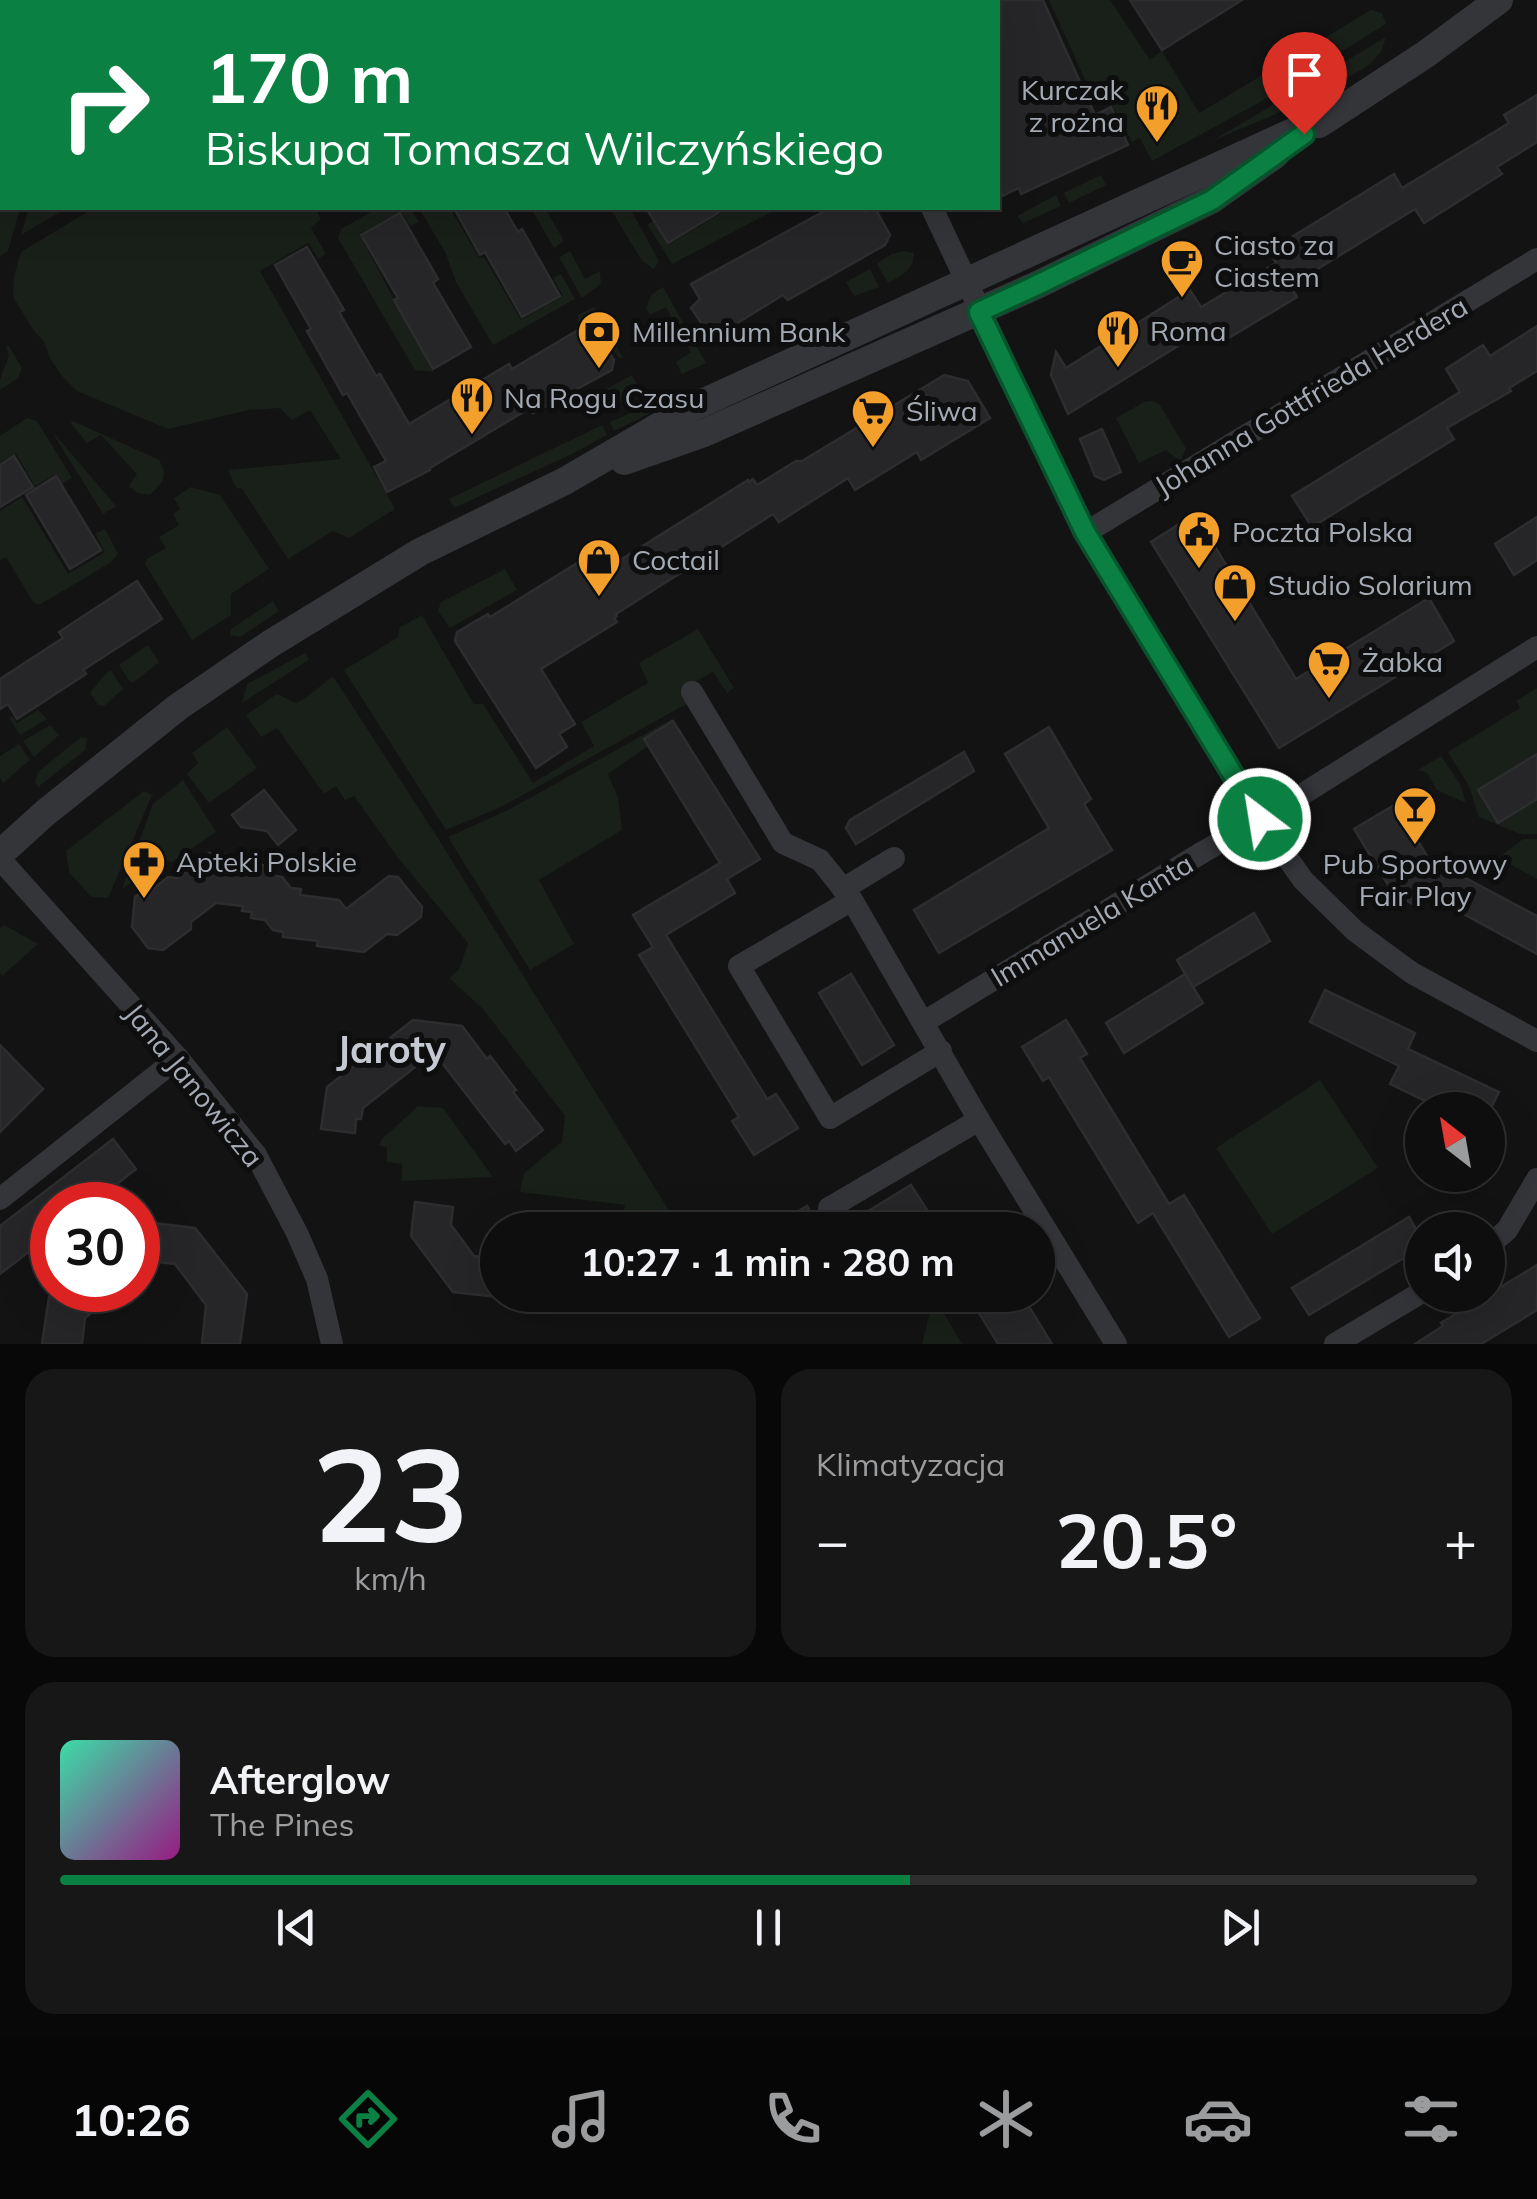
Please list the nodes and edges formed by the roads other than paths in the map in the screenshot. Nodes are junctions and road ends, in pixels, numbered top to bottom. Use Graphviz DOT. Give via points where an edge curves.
graph roads {
  1 [pos="1499,0"];
  2 [pos="1334,113"];
  3 [pos="933,210"];
  4 [pos="1537,259"];
  5 [pos="966,284"];
  6 [pos="979,312"];
  7 [pos="565,481"];
  8 [pos="1085,532"];
  9 [pos="1537,646"];
  10 [pos="692,692"];
  11 [pos="1260,819"];
  12 [pos="0,856"];
  13 [pos="894,858"];
  14 [pos="848,894"];
  15 [pos="924,1022"];
  16 [pos="1537,1041"];
  17 [pos="941,1052"];
  18 [pos="178,1058"];
  19 [pos="980,1120"];
  20 [pos="1537,1178"];
  21 [pos="0,1199"];
  22 [pos="830,1208"];
  23 [pos="1505,1232"];
  24 [pos="1405,1302"];
  25 [pos="332,1344"];
  26 [pos="1116,1344"];
  27 [pos="1335,1344"];
  1 -- 2 [label="street"];
  2 -- 5 [label="street"];
  2 -- 6 [label="street" via="1212,200"];
  3 -- 5 [label="street"];
  4 -- 8 [label="street, Johanna Gottfrieda Herdera"];
  5 -- 6 [label="street"];
  5 -- 7 [label="street" via="688,410"];
  6 -- 7 [label="street" via="704,434"];
  6 -- 8 [label="street"];
  7 -- 12 [label="street" via="420,552 270,644 178,706"];
  8 -- 11 [label="street"];
  9 -- 11 [label="street"];
  10 -- 14 [label="street" via="783,843 820,860"];
  11 -- 15 [label="street, Immanuela Kanta"];
  11 -- 16 [label="street" via="1303,880 1355,931 1412,973"];
  12 -- 18 [label="street, Jana Janowicza"];
  13 -- 14 [label="street"];
  14 -- 15 [label="street"];
  14 -- 17 [label="street" via="739,966 830,1118"];
  15 -- 17 [label="street"];
  17 -- 19 [label="street"];
  18 -- 21 [label="street"];
  18 -- 25 [label="street, Jana Janowicza" via="256,1155 317,1279"];
  19 -- 22 [label="street"];
  19 -- 26 [label="street"];
  20 -- 23 [label="street"];
  24 -- 27 [label="street"];
}
